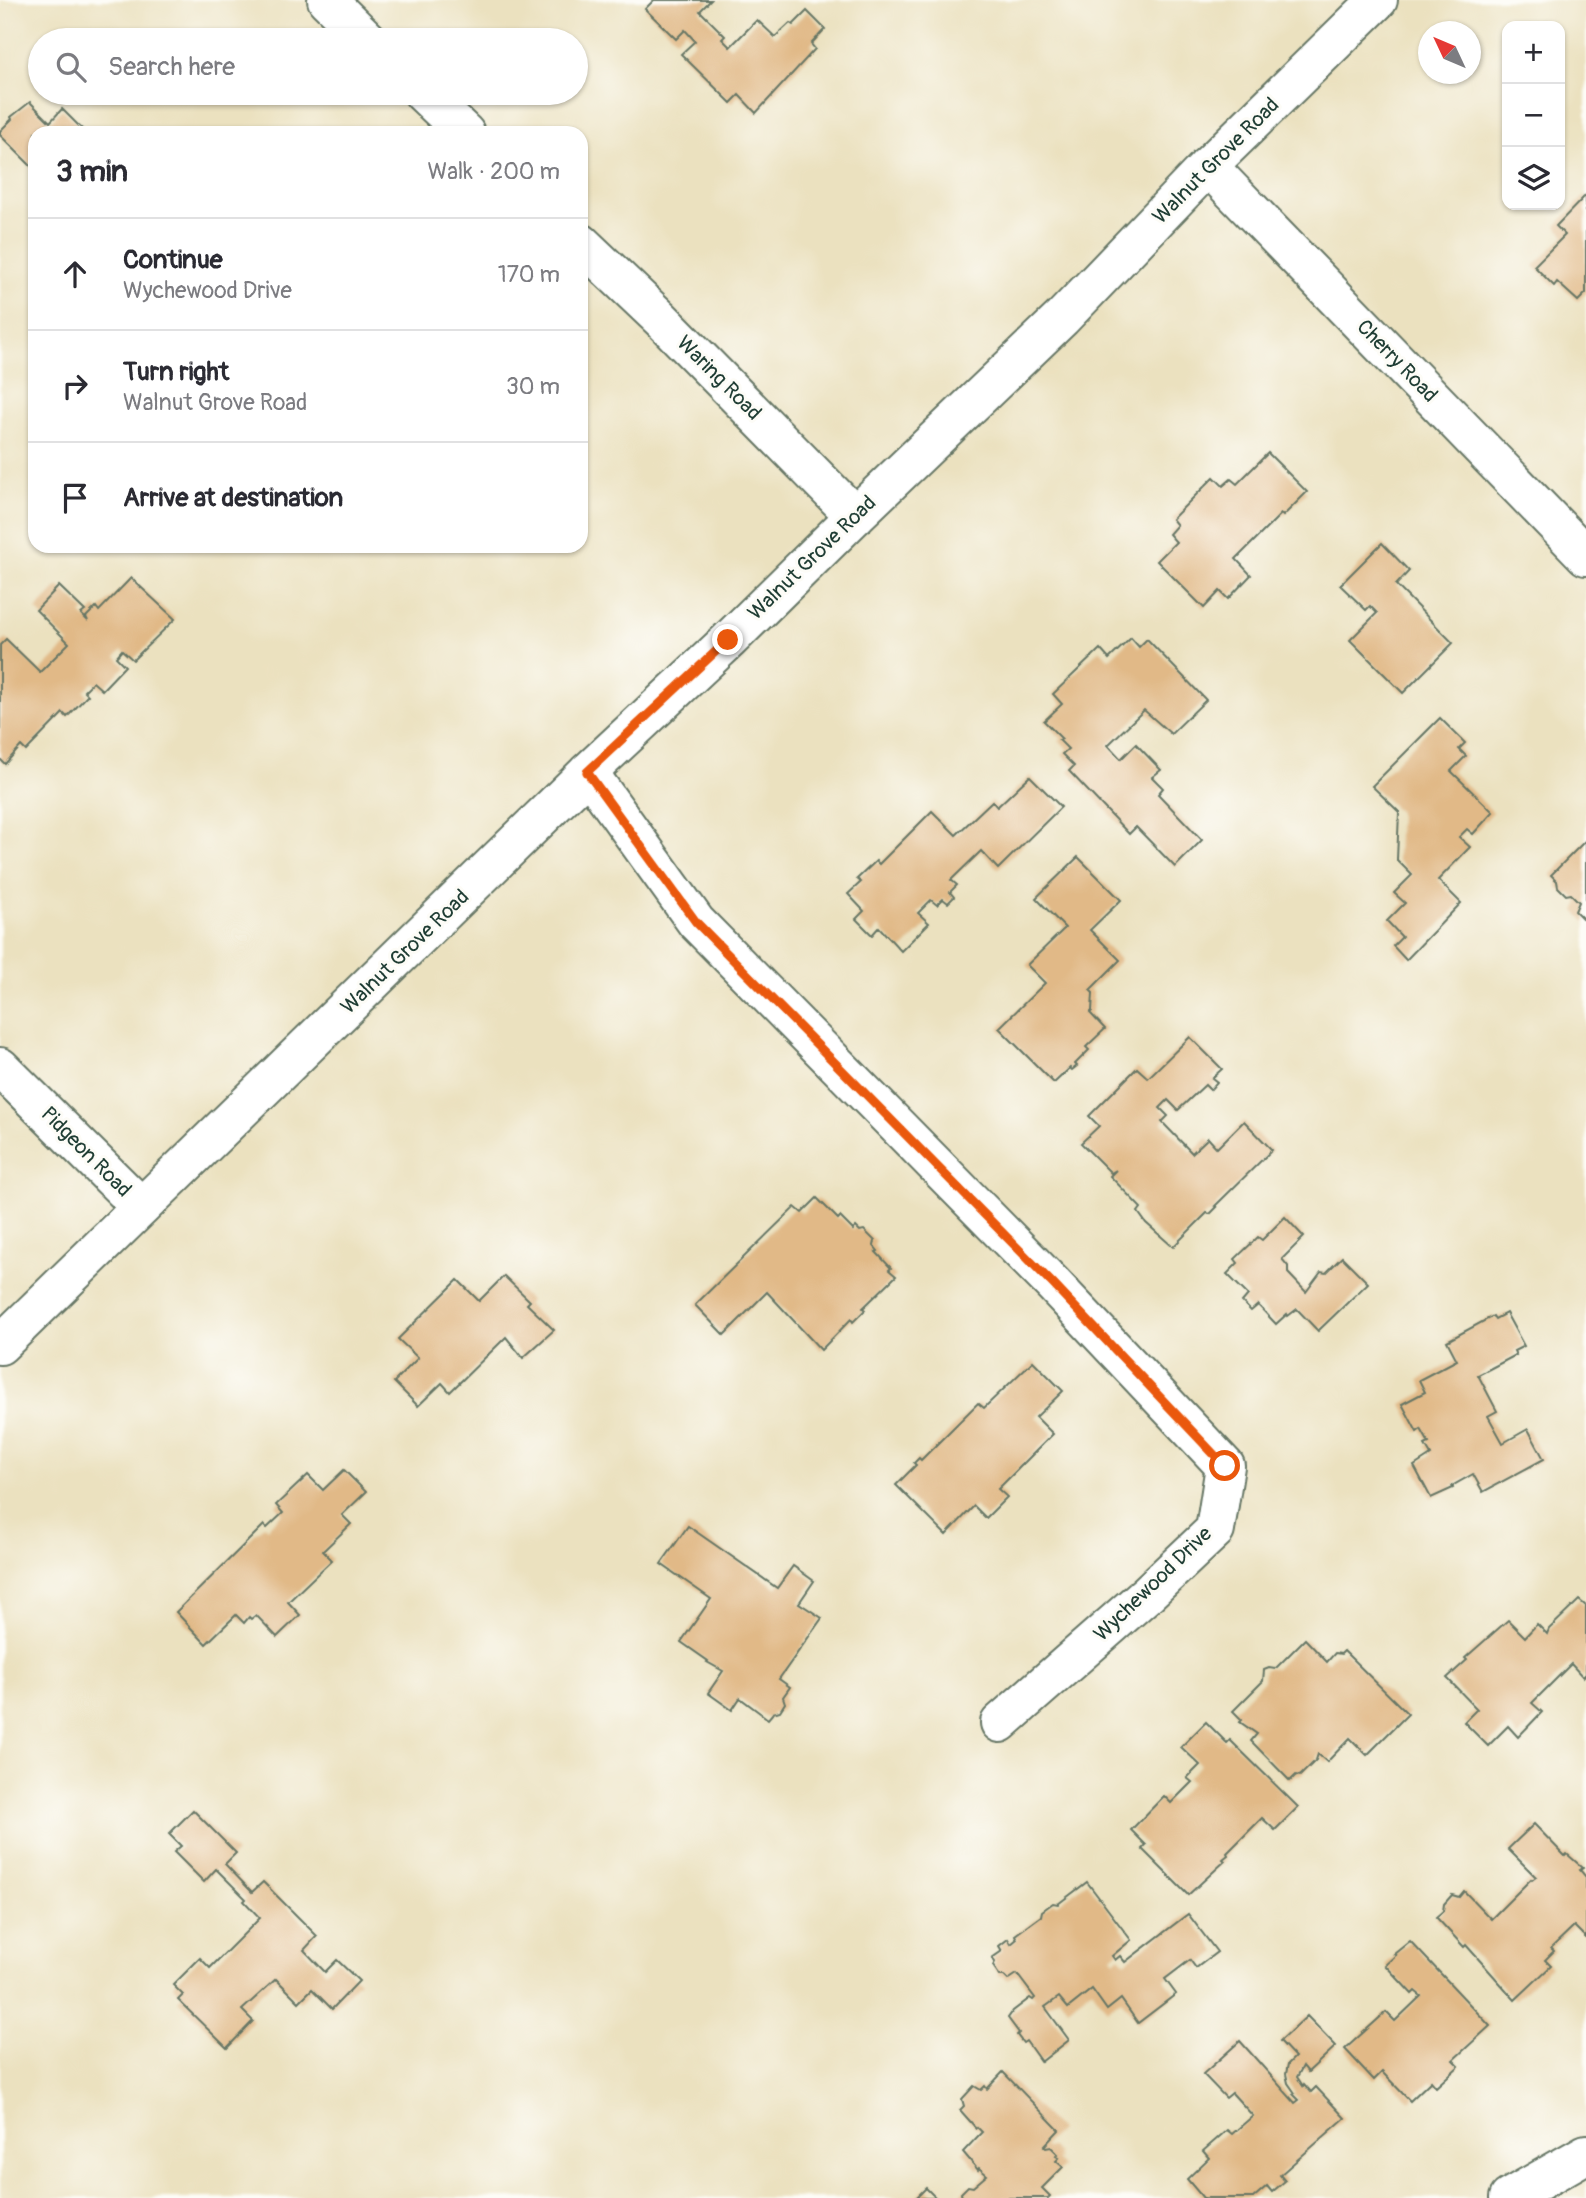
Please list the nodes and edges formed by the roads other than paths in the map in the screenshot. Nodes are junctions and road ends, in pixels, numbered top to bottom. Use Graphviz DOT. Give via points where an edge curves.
graph roads {
  1 [pos="327,0"];
  2 [pos="1378,0"];
  3 [pos="356,28"];
  4 [pos="436,105"];
  5 [pos="458,126"];
  6 [pos="1208,166"];
  7 [pos="588,250"];
  8 [pos="855,516"];
  9 [pos="1586,556"];
  10 [pos="587,772"];
  11 [pos="0,1067"];
  12 [pos="141,1207"];
  13 [pos="0,1345"];
  14 [pos="1000,1723"];
  15 [pos="1586,2154"];
  16 [pos="1509,2198"];
  1 -- 3 [label="main road"];
  2 -- 6 [label="main road, Walnut Grove Road"];
  4 -- 5 [label="main road"];
  6 -- 8 [label="main road, Walnut Grove Road" via="1062,318"];
  6 -- 9 [label="main road, Cherry Road"];
  7 -- 8 [label="main road, Waring Road"];
  8 -- 10 [label="main road, Walnut Grove Road"];
  10 -- 12 [label="main road, Walnut Grove Road"];
  10 -- 14 [label="main road, Wychewood Drive" via="696,922 1053,1284 1225,1466 1215,1530"];
  11 -- 12 [label="main road, Pidgeon Road"];
  12 -- 13 [label="main road, Walnut Grove Road"];
  15 -- 16 [label="main road"];
}
